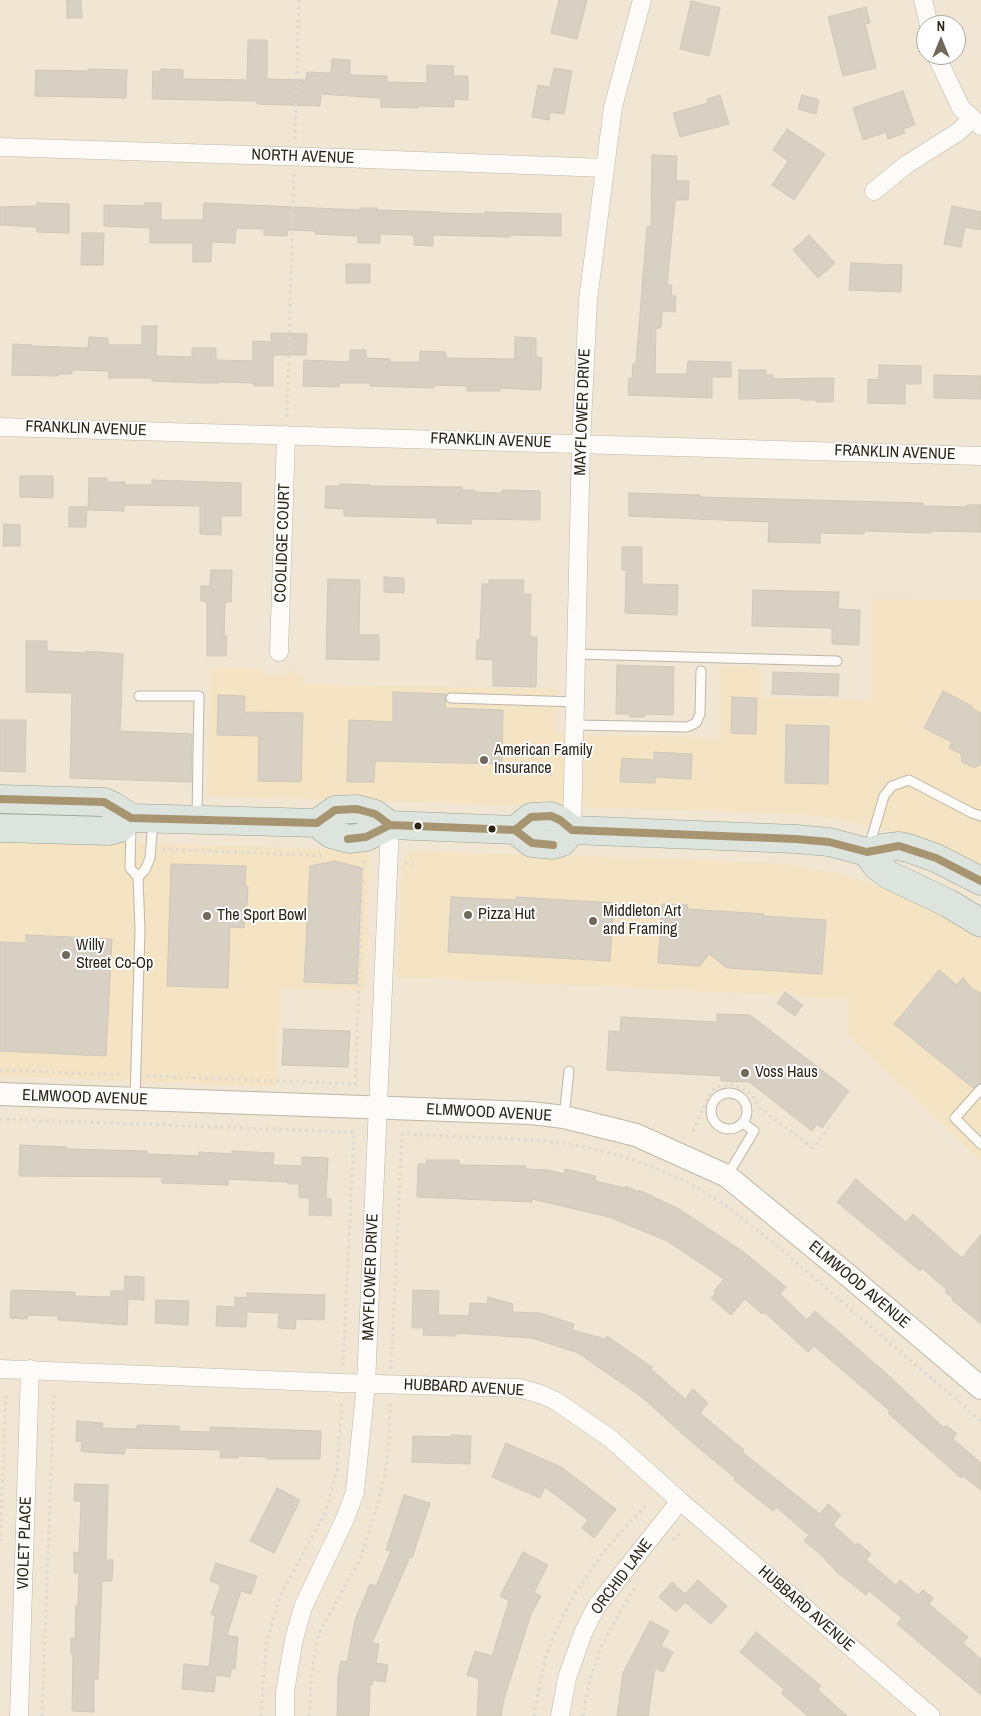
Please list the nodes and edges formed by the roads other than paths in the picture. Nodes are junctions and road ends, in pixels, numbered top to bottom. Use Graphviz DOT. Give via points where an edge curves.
graph roads {
  1 [pos="642,0"];
  2 [pos="923,0"];
  3 [pos="927,15"];
  4 [pos="941,65"];
  5 [pos="977,123"];
  6 [pos="0,147"];
  7 [pos="605,168"];
  8 [pos="874,191"];
  9 [pos="0,427"];
  10 [pos="286,435"];
  11 [pos="581,443"];
  12 [pos="981,456"];
  13 [pos="279,652"];
  14 [pos="576,654"];
  15 [pos="837,661"];
  16 [pos="701,670"];
  17 [pos="138,696"];
  18 [pos="451,698"];
  19 [pos="576,702"];
  20 [pos="575,725"];
  21 [pos="0,799"];
  22 [pos="981,816"];
  23 [pos="142,818"];
  24 [pos="197,820"];
  25 [pos="390,825"];
  26 [pos="0,828"];
  27 [pos="572,830"];
  28 [pos="867,852"];
  29 [pos="138,877"];
  30 [pos="981,881"];
  31 [pos="981,922"];
  32 [pos="569,1071"];
  33 [pos="981,1089"];
  34 [pos="0,1094"];
  35 [pos="136,1100"];
  36 [pos="379,1109"];
  37 [pos="564,1117"];
  38 [pos="743,1123"];
  39 [pos="981,1144"];
  40 [pos="727,1176"];
  41 [pos="0,1368"];
  42 [pos="30,1369"];
  43 [pos="366,1384"];
  44 [pos="981,1388"];
  45 [pos="680,1501"];
  46 [pos="19,1716"];
  47 [pos="285,1716"];
  48 [pos="560,1716"];
  49 [pos="931,1716"];
  1 -- 7 [label="street, MAYFLOWER DRIVE" via="613,107"];
  2 -- 3 [label="street"];
  4 -- 5 [label="street" via="961,108"];
  5 -- 8 [label="street" via="906,165"];
  6 -- 7 [label="street, NORTH AVENUE"];
  7 -- 11 [label="street, MAYFLOWER DRIVE" via="588,300"];
  9 -- 10 [label="street, FRANKLIN AVENUE"];
  10 -- 11 [label="street, FRANKLIN AVENUE"];
  10 -- 13 [label="street, COOLIDGE COURT"];
  11 -- 12 [label="street, FRANKLIN AVENUE"];
  11 -- 14 [label="street, MAYFLOWER DRIVE"];
  14 -- 15 [label="lane"];
  14 -- 19 [label="street, MAYFLOWER DRIVE"];
  16 -- 20 [label="lane" via="700,714 696,723 687,726"];
  17 -- 24 [label="lane" via="199,696"];
  18 -- 19 [label="lane"];
  19 -- 20 [label="street, MAYFLOWER DRIVE"];
  20 -- 27 [label="street, MAYFLOWER DRIVE"];
  21 -- 23 [label="main road" via="104,802"];
  22 -- 28 [label="lane" via="909,780 892,786 884,796"];
  23 -- 24 [label="main road"];
  23 -- 26 [label="main road" via="109,831"];
  23 -- 29 [label="lane" via="151,849 148,864"];
  23 -- 29 [label="lane" via="129,865"];
  24 -- 25 [label="main road" via="317,823 331,834 349,839 366,837"];
  25 -- 27 [label="main road" via="515,830 532,843 550,845 562,842"];
  25 -- 36 [label="street, MAYFLOWER DRIVE"];
  27 -- 28 [label="main road" via="783,838 821,841"];
  28 -- 30 [label="main road" via="891,846 908,848"];
  28 -- 31 [label="main road" via="889,875"];
  29 -- 35 [label="lane"];
  32 -- 37 [label="lane"];
  33 -- 39 [label="lane" via="955,1118"];
  34 -- 35 [label="street, ELMWOOD AVENUE"];
  35 -- 36 [label="street, ELMWOOD AVENUE"];
  36 -- 37 [label="street, ELMWOOD AVENUE" via="531,1113"];
  36 -- 43 [label="street, MAYFLOWER DRIVE"];
  37 -- 40 [label="street, ELMWOOD AVENUE" via="636,1135"];
  38 -- 38 [label="lane" via="747,1110 745,1103 735,1094 721,1095 712,1106 713,1120 731,1129"];
  38 -- 40 [label="lane" via="754,1131"];
  40 -- 44 [label="street, ELMWOOD AVENUE"];
  41 -- 42 [label="street, HUBBARD AVENUE"];
  42 -- 43 [label="street, HUBBARD AVENUE"];
  42 -- 46 [label="street, VIOLET PLACE"];
  43 -- 45 [label="street, HUBBARD AVENUE" via="519,1388 540,1394 556,1401 611,1439"];
  43 -- 47 [label="street, MAYFLOWER DRIVE" via="355,1492 303,1607 292,1648"];
  45 -- 48 [label="street, ORCHID LANE" via="593,1613 569,1670"];
  45 -- 49 [label="street, HUBBARD AVENUE"];
}
